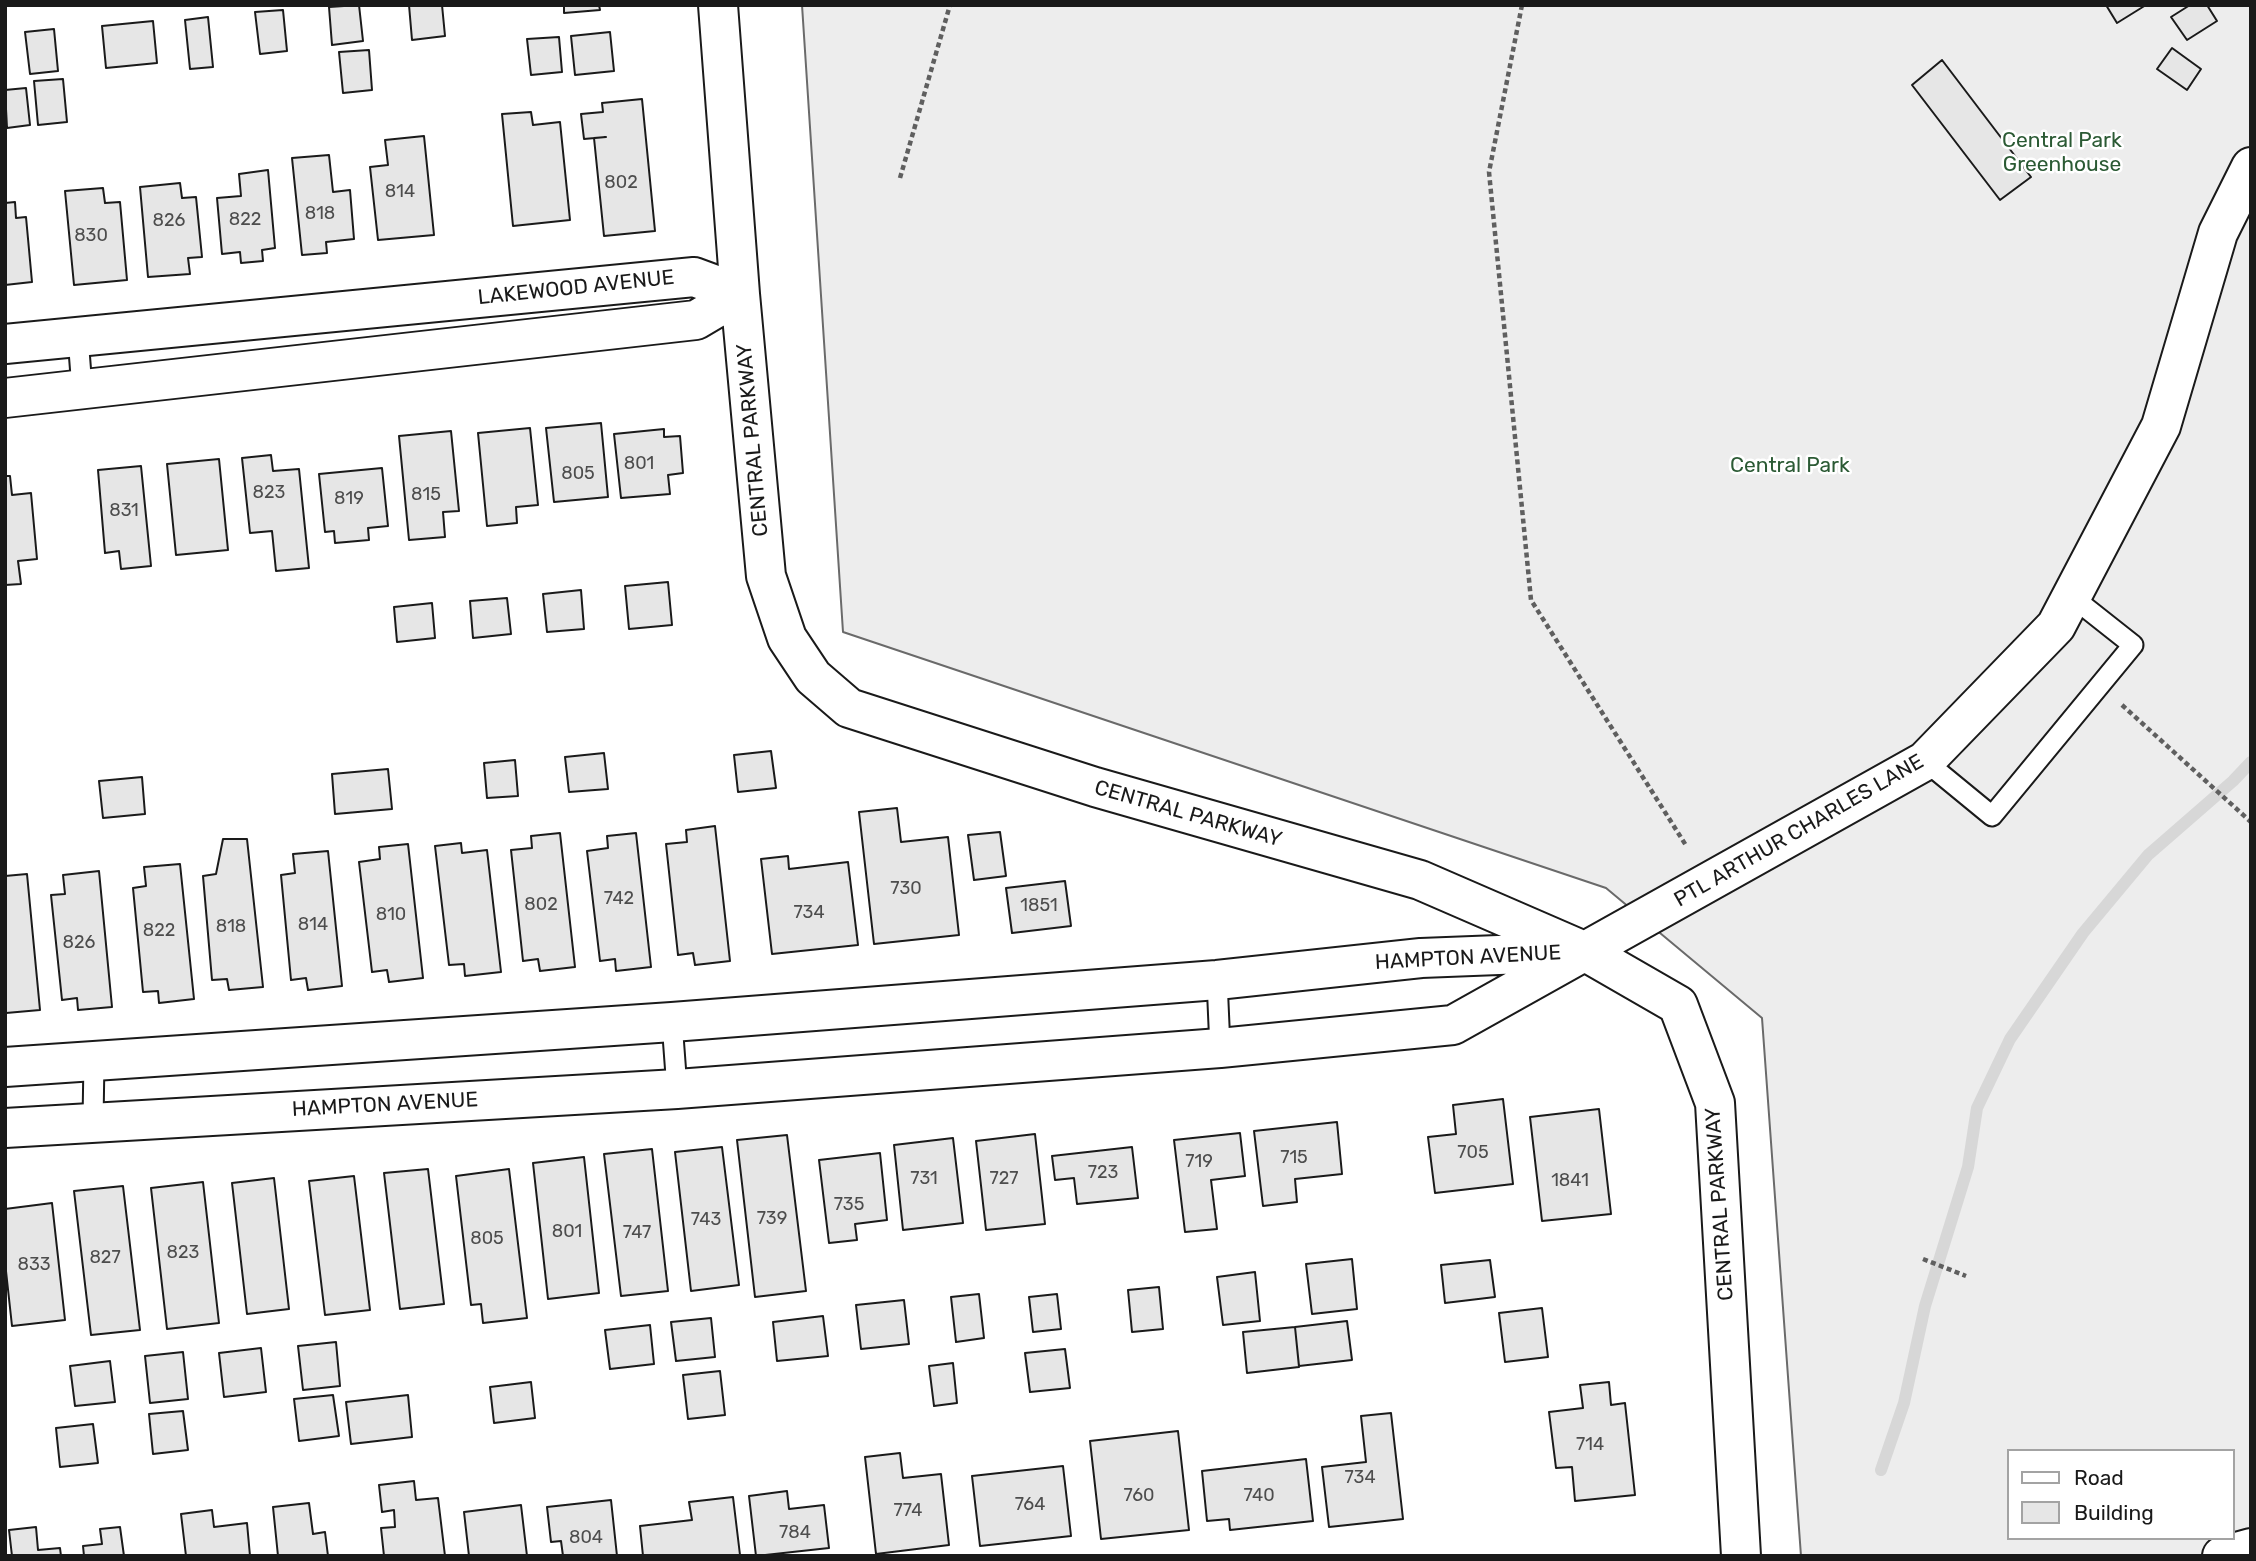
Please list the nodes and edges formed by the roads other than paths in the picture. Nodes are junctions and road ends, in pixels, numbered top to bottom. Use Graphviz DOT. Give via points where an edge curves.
graph roads {
  1 [pos="718,5"];
  2 [pos="2251,167"];
  3 [pos="740,294"];
  4 [pos="78,337"];
  5 [pos="5,344"];
  6 [pos="82,389"];
  7 [pos="5,398"];
  8 [pos="2071,596"];
  9 [pos="1925,761"];
  10 [pos="1586,952"];
  11 [pos="1217,980"];
  12 [pos="672,1022"];
  13 [pos="1220,1048"];
  14 [pos="94,1060"];
  15 [pos="5,1067"];
  16 [pos="677,1088"];
  17 [pos="93,1122"];
  18 [pos="5,1128"];
  19 [pos="2251,1548"];
  20 [pos="1741,1556"];
  21 [pos="2222,1556"];
  1 -- 3 [label="street, CENTRAL PARKWAY"];
  2 -- 8 [label="street, PTL ARTHUR CHARLES LANE" via="2218,233 2161,426"];
  3 -- 4 [label="street, LAKEWOOD AVENUE" via="694,277"];
  3 -- 6 [label="street" via="696,320"];
  3 -- 10 [label="street, CENTRAL PARKWAY" via="766,576 787,638 813,677 849,708 1095,787 1420,880"];
  4 -- 5 [label="street, LAKEWOOD AVENUE"];
  4 -- 6 [label="lane"];
  6 -- 7 [label="street"];
  8 -- 9 [label="street, PTL ARTHUR CHARLES LANE" via="2056,626"];
  8 -- 9 [label="lane" via="2133,645 1992,816"];
  9 -- 10 [label="street, PTL ARTHUR CHARLES LANE"];
  10 -- 11 [label="street, HAMPTON AVENUE" via="1422,958"];
  10 -- 13 [label="street, HAMPTON AVENUE" via="1453,1025"];
  10 -- 20 [label="street, CENTRAL PARKWAY" via="1678,1005 1715,1103"];
  11 -- 12 [label="street, HAMPTON AVENUE"];
  11 -- 13 [label="lane"];
  12 -- 14 [label="street, HAMPTON AVENUE"];
  12 -- 16 [label="lane"];
  13 -- 16 [label="street, HAMPTON AVENUE"];
  14 -- 15 [label="street, HAMPTON AVENUE"];
  14 -- 17 [label="lane"];
  16 -- 17 [label="street, HAMPTON AVENUE"];
  17 -- 18 [label="street, HAMPTON AVENUE"];
  19 -- 21 [label="street"];
}
